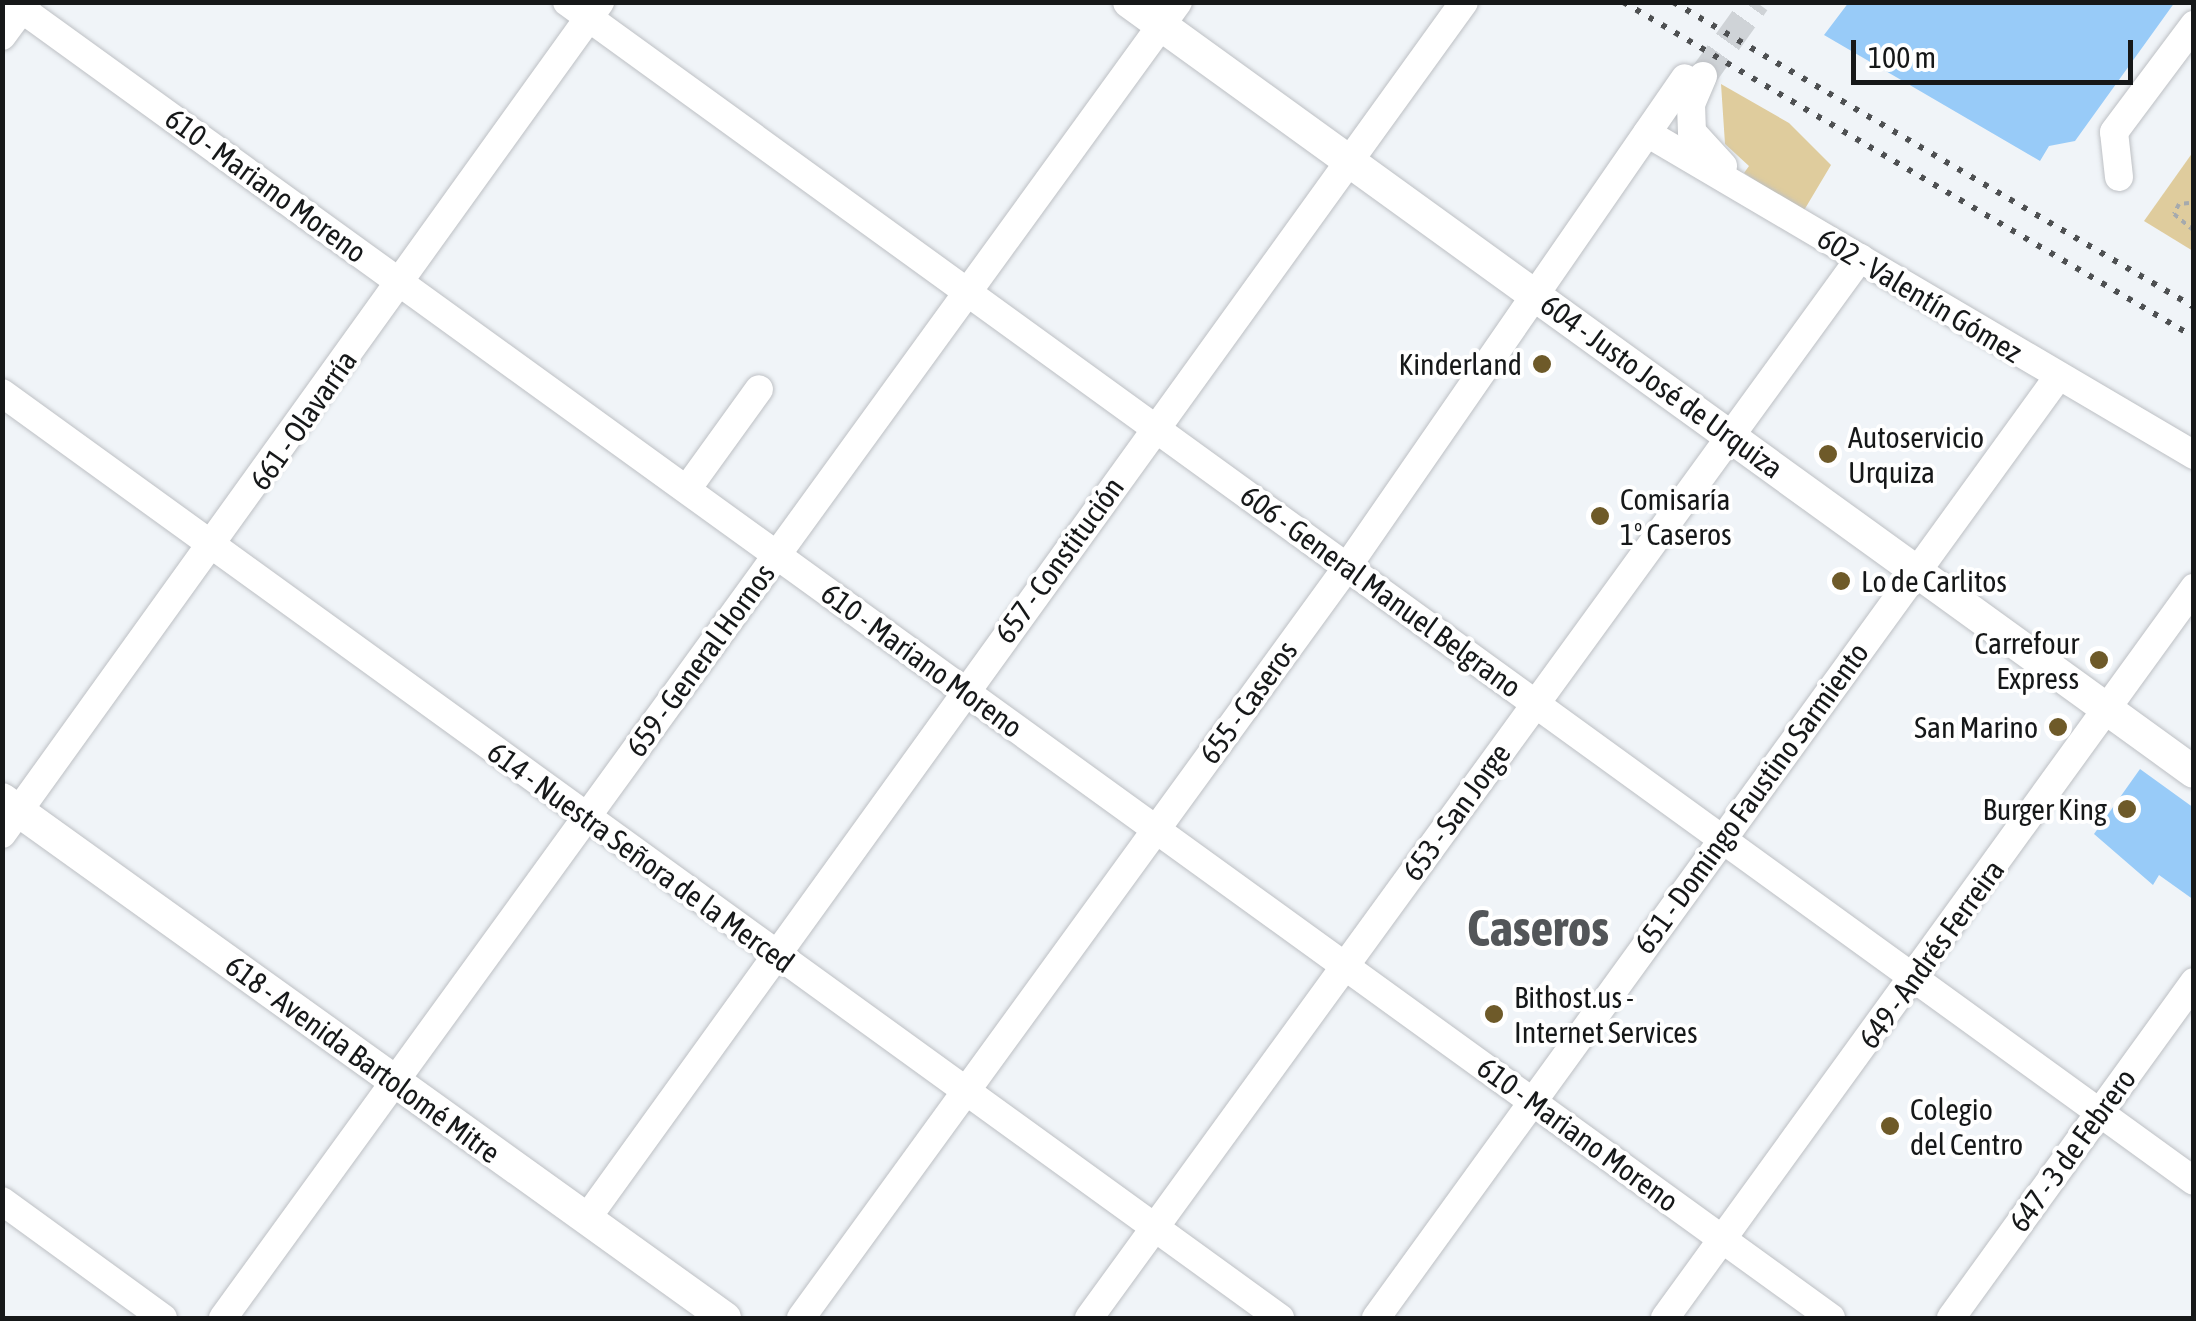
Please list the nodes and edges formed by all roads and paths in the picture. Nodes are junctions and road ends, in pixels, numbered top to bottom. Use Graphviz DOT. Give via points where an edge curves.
graph roads {
  1 [pos="1129,2"];
  2 [pos="1464,2"];
  3 [pos="20,5"];
  4 [pos="585,8"];
  5 [pos="1170,14"];
  6 [pos="2194,25"];
  7 [pos="2,36"];
  8 [pos="1647,133"];
  9 [pos="1349,159"];
  10 [pos="2194,164"];
  11 [pos="2119,177"];
  12 [pos="2194,177"];
  13 [pos="2189,203"];
  14 [pos="1778,211"];
  15 [pos="2194,216"];
  16 [pos="2194,231"];
  17 [pos="1860,258"];
  18 [pos="401,282"];
  19 [pos="964,292"];
  20 [pos="1536,295"];
  21 [pos="2058,376"];
  22 [pos="759,389"];
  23 [pos="2,392"];
  24 [pos="1155,427"];
  25 [pos="1728,432"];
  26 [pos="2194,454"];
  27 [pos="688,489"];
  28 [pos="213,547"];
  29 [pos="777,556"];
  30 [pos="1347,567"];
  31 [pos="1916,569"];
  32 [pos="2194,588"];
  33 [pos="966,690"];
  34 [pos="1535,703"];
  35 [pos="2107,708"];
  36 [pos="2194,772"];
  37 [pos="8,815"];
  38 [pos="585,818"];
  39 [pos="1154,830"];
  40 [pos="1723,838"];
  41 [pos="778,955"];
  42 [pos="1345,966"];
  43 [pos="1915,978"];
  44 [pos="2194,982"];
  45 [pos="394,1082"];
  46 [pos="967,1094"];
  47 [pos="1532,1101"];
  48 [pos="2100,1114"];
  49 [pos="2194,1182"];
  50 [pos="2,1201"];
  51 [pos="587,1218"];
  52 [pos="1155,1228"];
  53 [pos="1723,1239"];
  54 [pos="163,1318"];
  55 [pos="223,1318"];
  56 [pos="725,1318"];
  57 [pos="801,1318"];
  58 [pos="1089,1318"];
  59 [pos="1280,1318"];
  60 [pos="1376,1318"];
  61 [pos="1665,1318"];
  62 [pos="1831,1318"];
  63 [pos="1951,1318"];
  1 -- 5 [label="main road, 604 - Justo José de Urquiza"];
  2 -- 9 [label="street, 657 - Constitución"];
  3 -- 7 [label="street"];
  3 -- 18 [label="street, 610 - Mariano Moreno"];
  4 -- 18 [label="street, 661 - Olavarría"];
  4 -- 19 [label="street, 606 - General Manuel Belgrano"];
  5 -- 9 [label="main road, 604 - Justo José de Urquiza"];
  5 -- 19 [label="street, 659 - General Hornos"];
  6 -- 11 [label="street" via="2114,132"];
  8 -- 14 [label="street, 602 - Valentín Gómez"];
  8 -- 14 [label="street, 655 - Caseros" via="1694,77 1697,142"];
  8 -- 20 [label="street, 655 - Caseros"];
  9 -- 20 [label="main road, 604 - Justo José de Urquiza"];
  9 -- 24 [label="street, 657 - Constitución"];
  10 -- 12 [label="path"];
  12 -- 13 [label="path"];
  13 -- 15 [label="path"];
  13 -- 16 [label="path" via="2179,204 2174,214"];
  14 -- 17 [label="street, 602 - Valentín Gómez"];
  17 -- 21 [label="street, 602 - Valentín Gómez"];
  17 -- 25 [label="street, 653 - San Jorge"];
  18 -- 27 [label="street, 610 - Mariano Moreno"];
  18 -- 28 [label="street, 661 - Olavarría"];
  19 -- 24 [label="street, 606 - General Manuel Belgrano"];
  19 -- 29 [label="street, 659 - General Hornos"];
  20 -- 25 [label="main road, 604 - Justo José de Urquiza"];
  20 -- 30 [label="street, 655 - Caseros"];
  21 -- 26 [label="street, 602 - Valentín Gómez"];
  21 -- 31 [label="street, 651 - Domingo Faustino Sarmiento"];
  22 -- 27 [label="street"];
  23 -- 28 [label="street, 614 - Nuestra Señora de la Merced"];
  24 -- 30 [label="street, 606 - General Manuel Belgrano"];
  24 -- 33 [label="street, 657 - Constitución"];
  25 -- 31 [label="main road, 604 - Justo José de Urquiza"];
  25 -- 34 [label="street, 653 - San Jorge"];
  27 -- 29 [label="street, 610 - Mariano Moreno"];
  28 -- 37 [label="street, 661 - Olavarría"];
  28 -- 38 [label="street, 614 - Nuestra Señora de la Merced"];
  29 -- 33 [label="street, 610 - Mariano Moreno"];
  29 -- 38 [label="street, 659 - General Hornos"];
  30 -- 34 [label="street, 606 - General Manuel Belgrano"];
  30 -- 39 [label="street, 655 - Caseros"];
  31 -- 35 [label="main road, 604 - Justo José de Urquiza"];
  31 -- 40 [label="street, 651 - Domingo Faustino Sarmiento"];
  32 -- 35 [label="street, 649 - Andrés Ferreira"];
  33 -- 39 [label="street, 610 - Mariano Moreno"];
  33 -- 41 [label="street, 657 - Constitución"];
  34 -- 40 [label="street, 606 - General Manuel Belgrano"];
  34 -- 42 [label="street, 653 - San Jorge"];
  35 -- 36 [label="main road, 604 - Justo José de Urquiza"];
  35 -- 43 [label="street, 649 - Andrés Ferreira"];
  37 -- 45 [label="main road, 618 - Avenida Bartolomé Mitre"];
  38 -- 41 [label="street, 614 - Nuestra Señora de la Merced"];
  38 -- 45 [label="street, 659 - General Hornos"];
  39 -- 42 [label="street, 610 - Mariano Moreno"];
  39 -- 46 [label="street, 655 - Caseros"];
  40 -- 43 [label="street, 606 - General Manuel Belgrano"];
  40 -- 47 [label="street, 651 - Domingo Faustino Sarmiento"];
  41 -- 46 [label="street, 614 - Nuestra Señora de la Merced"];
  41 -- 51 [label="street, 657 - Constitución"];
  42 -- 47 [label="street, 610 - Mariano Moreno"];
  42 -- 52 [label="street, 653 - San Jorge"];
  43 -- 48 [label="street, 606 - General Manuel Belgrano"];
  43 -- 53 [label="street, 649 - Andrés Ferreira"];
  44 -- 48 [label="street, 647 - 3 de Febrero"];
  45 -- 51 [label="main road, 618 - Avenida Bartolomé Mitre"];
  45 -- 55 [label="street, 659 - General Hornos"];
  46 -- 52 [label="street, 614 - Nuestra Señora de la Merced"];
  46 -- 57 [label="street, 655 - Caseros"];
  47 -- 53 [label="street, 610 - Mariano Moreno"];
  47 -- 60 [label="street, 651 - Domingo Faustino Sarmiento"];
  48 -- 49 [label="street, 606 - General Manuel Belgrano"];
  48 -- 63 [label="street, 647 - 3 de Febrero"];
  50 -- 54 [label="street"];
  51 -- 56 [label="main road, 618 - Avenida Bartolomé Mitre"];
  52 -- 58 [label="street, 653 - San Jorge"];
  52 -- 59 [label="street, 614 - Nuestra Señora de la Merced"];
  53 -- 61 [label="street, 649 - Andrés Ferreira"];
  53 -- 62 [label="street, 610 - Mariano Moreno"];
}
